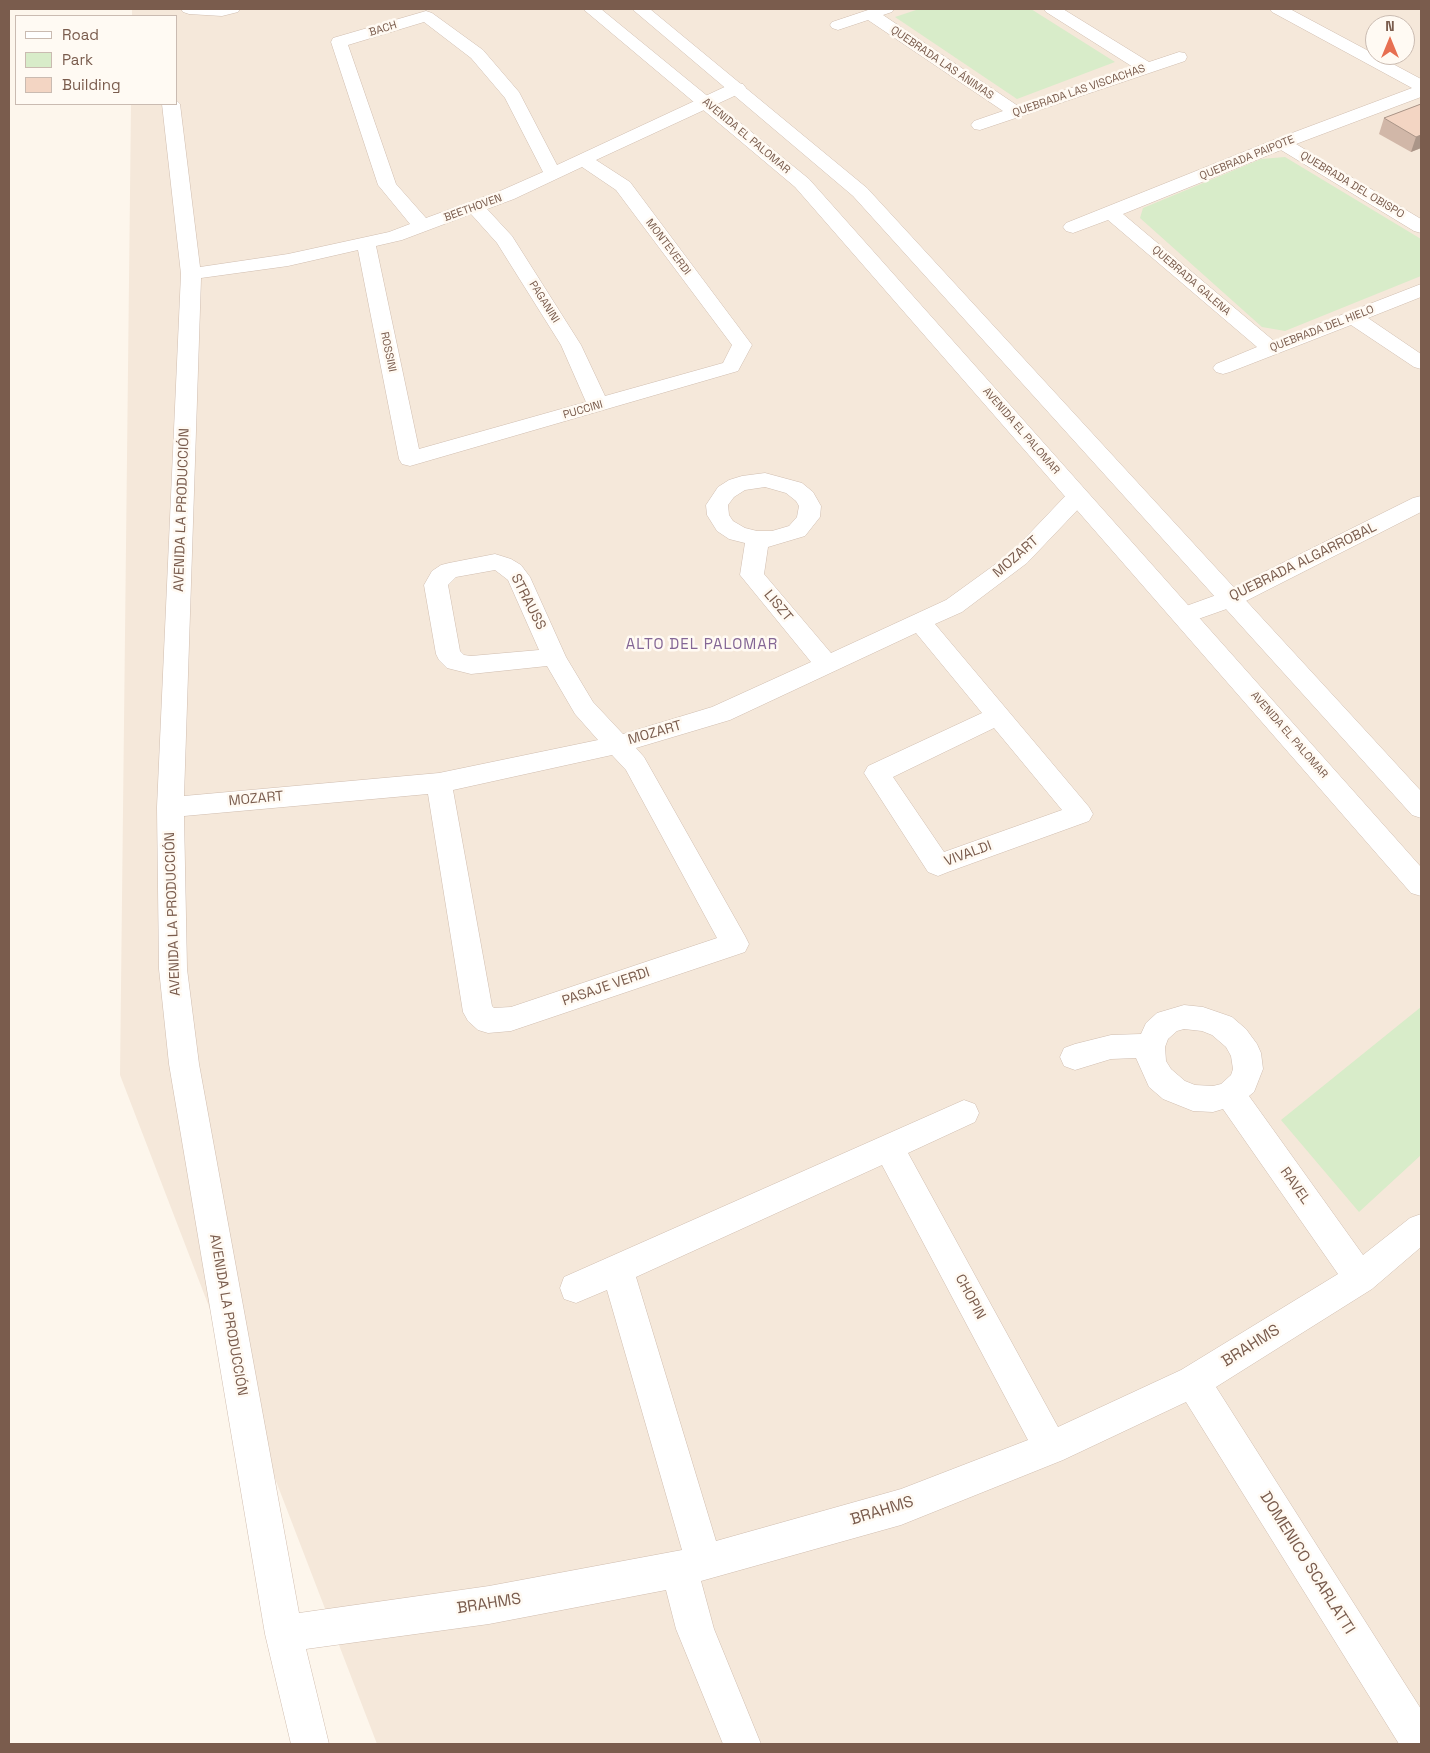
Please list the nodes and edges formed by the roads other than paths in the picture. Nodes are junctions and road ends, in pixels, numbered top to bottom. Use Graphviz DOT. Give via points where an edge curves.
graph roads {
  1 [pos="189,9"];
  2 [pos="232,9"];
  3 [pos="591,9"];
  4 [pos="640,9"];
  5 [pos="1052,9"];
  6 [pos="1278,9"];
  7 [pos="878,11"];
  8 [pos="838,26"];
  9 [pos="1179,57"];
  10 [pos="1147,68"];
  11 [pos="1421,86"];
  12 [pos="737,88"];
  13 [pos="1421,91"];
  14 [pos="706,104"];
  15 [pos="171,105"];
  16 [pos="1014,112"];
  17 [pos="980,125"];
  18 [pos="1282,143"];
  19 [pos="583,160"];
  20 [pos="553,174"];
  21 [pos="476,206"];
  22 [pos="1111,213"];
  23 [pos="422,226"];
  24 [pos="1073,227"];
  25 [pos="1421,227"];
  26 [pos="366,244"];
  27 [pos="191,274"];
  28 [pos="1421,290"];
  29 [pos="1353,317"];
  30 [pos="742,345"];
  31 [pos="1271,349"];
  32 [pos="1421,363"];
  33 [pos="1223,368"];
  34 [pos="598,406"];
  35 [pos="410,459"];
  36 [pos="1078,496"];
  37 [pos="1421,503"];
  38 [pos="757,539"];
  39 [pos="1230,599"];
  40 [pos="1184,616"];
  41 [pos="920,622"];
  42 [pos="554,657"];
  43 [pos="827,665"];
  44 [pos="998,716"];
  45 [pos="616,745"];
  46 [pos="439,783"];
  47 [pos="170,807"];
  48 [pos="1421,808"];
  49 [pos="1421,885"];
  50 [pos="1150,1046"];
  51 [pos="1075,1057"];
  52 [pos="1230,1094"];
  53 [pos="964,1113"];
  54 [pos="889,1147"];
  55 [pos="1420,1233"];
  56 [pos="618,1270"];
  57 [pos="1360,1278"];
  58 [pos="576,1288"];
  59 [pos="1193,1382"];
  60 [pos="1051,1448"];
  61 [pos="692,1566"];
  62 [pos="284,1634"];
  63 [pos="310,1744"];
  64 [pos="742,1744"];
  65 [pos="1421,1744"];
  1 -- 2 [label="street"];
  3 -- 14 [label="street, AVENIDA EL PALOMAR"];
  4 -- 12 [label="street"];
  5 -- 10 [label="street"];
  6 -- 11 [label="street"];
  7 -- 8 [label="street"];
  7 -- 16 [label="street, QUEBRADA LAS ÁNIMAS"];
  9 -- 10 [label="street, QUEBRADA LAS VISCACHAS"];
  10 -- 16 [label="street, QUEBRADA LAS VISCACHAS"];
  12 -- 14 [label="street, BEETHOVEN"];
  12 -- 39 [label="street" via="860,192"];
  13 -- 18 [label="street, QUEBRADA PAIPOTE"];
  14 -- 19 [label="street, BEETHOVEN"];
  14 -- 36 [label="street, AVENIDA EL PALOMAR" via="802,183"];
  15 -- 27 [label="street, AVENIDA LA PRODUCCIÓN"];
  16 -- 17 [label="street, QUEBRADA LAS VISCACHAS"];
  18 -- 22 [label="street, QUEBRADA PAIPOTE"];
  18 -- 25 [label="street, QUEBRADA DEL OBISPO"];
  19 -- 20 [label="street, BEETHOVEN"];
  19 -- 30 [label="street, MONTEVERDI" via="623,186"];
  20 -- 21 [label="street, BEETHOVEN"];
  20 -- 23 [label="street, BACH" via="513,96 477,54 426,16 339,42 387,185"];
  21 -- 23 [label="street, BEETHOVEN"];
  21 -- 34 [label="street, PAGANINI" via="505,240 571,345"];
  22 -- 24 [label="street, QUEBRADA PAIPOTE"];
  22 -- 31 [label="street, QUEBRADA GALENA"];
  23 -- 26 [label="street, BEETHOVEN"];
  26 -- 27 [label="street, BEETHOVEN" via="288,260"];
  26 -- 35 [label="street, ROSSINI"];
  27 -- 47 [label="street, AVENIDA LA PRODUCCIÓN"];
  28 -- 29 [label="street, QUEBRADA DEL HIELO"];
  29 -- 31 [label="street, QUEBRADA DEL HIELO"];
  29 -- 32 [label="street"];
  30 -- 34 [label="street, PUCCINI" via="732,368"];
  31 -- 33 [label="street, QUEBRADA DEL HIELO"];
  34 -- 35 [label="street, PUCCINI"];
  36 -- 40 [label="street, AVENIDA EL PALOMAR"];
  36 -- 41 [label="street, MOZART" via="1019,558 954,606"];
  37 -- 39 [label="street, QUEBRADA ALGARROBAL"];
  38 -- 43 [label="street, LISZT" via="752,575"];
  39 -- 40 [label="street, QUEBRADA ALGARROBAL"];
  39 -- 48 [label="street"];
  40 -- 49 [label="street, AVENIDA EL PALOMAR"];
  41 -- 43 [label="street, MOZART"];
  41 -- 44 [label="street, VIVALDI"];
  42 -- 42 [label="street, STRAUSS" via="470,665 456,662 448,654 436,585 440,577 449,571 487,563 507,566 518,577"];
  42 -- 45 [label="street, STRAUSS" via="584,708"];
  43 -- 45 [label="street, MOZART" via="721,714"];
  44 -- 44 [label="street, VIVALDI" via="877,773 938,865 1080,814"];
  45 -- 46 [label="street, MOZART"];
  45 -- 46 [label="street, PASAJE VERDI" via="635,764 735,944 510,1019 488,1021 478,1012"];
  46 -- 47 [label="street, MOZART"];
  47 -- 62 [label="street, AVENIDA LA PRODUCCIÓN" via="173,969 184,1064"];
  50 -- 51 [label="street" via="1111,1047"];
  50 -- 52 [label="street" via="1151,1062 1160,1078 1174,1090 1193,1098 1213,1099"];
  50 -- 52 [label="street" via="1156,1032 1167,1022 1184,1017 1222,1026 1246,1053 1248,1069 1243,1084"];
  52 -- 57 [label="street, RAVEL"];
  53 -- 54 [label="street"];
  54 -- 56 [label="street"];
  54 -- 60 [label="street, CHOPIN"];
  55 -- 57 [label="street, BRAHMS"];
  56 -- 58 [label="street"];
  56 -- 61 [label="street"];
  57 -- 59 [label="street, BRAHMS"];
  59 -- 60 [label="street, BRAHMS"];
  59 -- 65 [label="street, DOMENICO SCARLATTI"];
  60 -- 61 [label="street, BRAHMS" via="901,1507"];
  61 -- 62 [label="street, BRAHMS" via="489,1605"];
  61 -- 64 [label="street" via="695,1629"];
  62 -- 63 [label="street, AVENIDA LA PRODUCCIÓN"];
}
